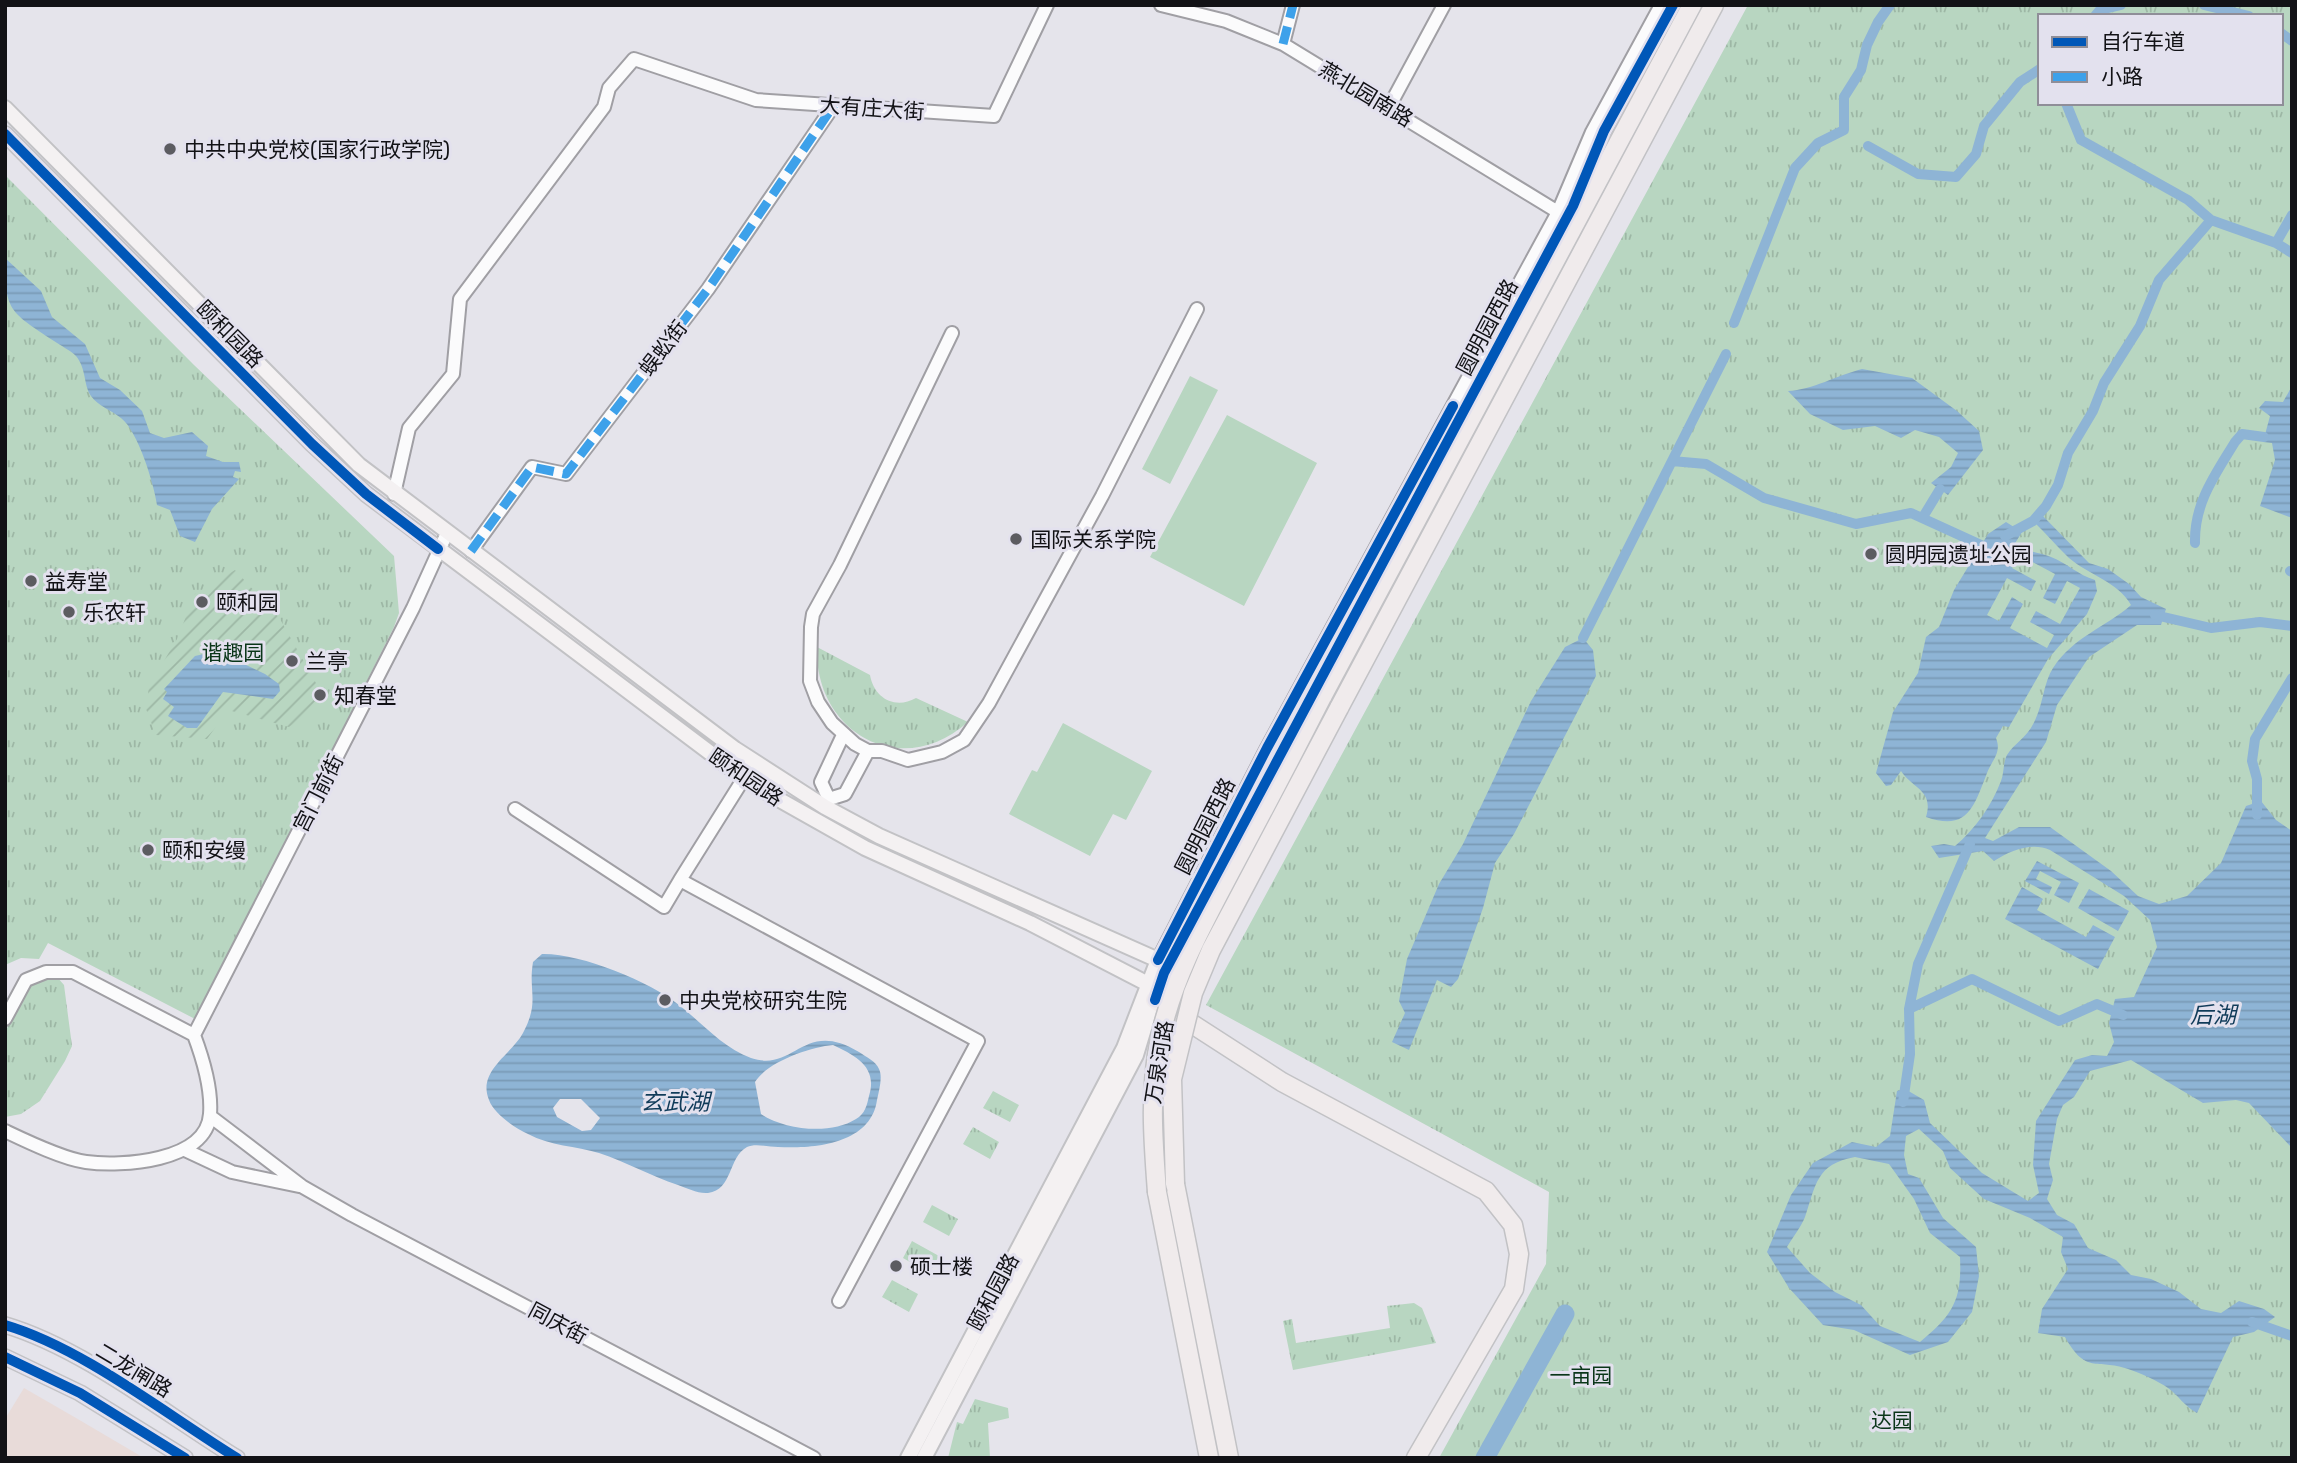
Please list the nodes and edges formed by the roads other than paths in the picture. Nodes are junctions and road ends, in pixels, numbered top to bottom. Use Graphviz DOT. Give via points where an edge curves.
graph roads {
  1 [pos="1047,5"];
  2 [pos="1161,5"];
  3 [pos="1293,5"];
  4 [pos="1444,5"];
  5 [pos="1661,5"];
  6 [pos="1673,5"];
  7 [pos="1692,5"];
  8 [pos="1714,5"];
  9 [pos="1283,44"];
  10 [pos="834,105"];
  11 [pos="1389,107"];
  12 [pos="5,108"];
  13 [pos="5,134"];
  14 [pos="1558,212"];
  15 [pos="1197,309"];
  16 [pos="952,333"];
  17 [pos="394,494"];
  18 [pos="447,533"];
  19 [pos="438,549"];
  20 [pos="471,551"];
  21 [pos="1322,697"];
  22 [pos="843,735"];
  23 [pos="868,751"];
  24 [pos="744,778"];
  25 [pos="827,803"];
  26 [pos="515,809"];
  27 [pos="680,880"];
  28 [pos="1158,960"];
  29 [pos="1151,992"];
  30 [pos="5,1019"];
  31 [pos="194,1035"];
  32 [pos="211,1116"];
  33 [pos="5,1131"];
  34 [pos="19,1138"];
  35 [pos="5,1145"];
  36 [pos="185,1150"];
  37 [pos="303,1187"];
  38 [pos="839,1301"];
  39 [pos="5,1325"];
  40 [pos="5,1357"];
  41 [pos="197,1433"];
  42 [pos="1418,1455"];
  43 [pos="184,1457"];
  44 [pos="237,1458"];
  45 [pos="814,1458"];
  46 [pos="908,1458"];
  47 [pos="924,1458"];
  48 [pos="1209,1458"];
  49 [pos="1229,1458"];
  1 -- 10 [label="street, 大有庄大街" via="994,116"];
  2 -- 9 [label="street, 燕北园南路" via="1226,21"];
  3 -- 9 [label="street"];
  4 -- 11 [label="street"];
  5 -- 14 [label="street, 圆明园西路" via="1592,132"];
  6 -- 29 [label="street, 圆明园西路" via="1605,131 1573,206"];
  7 -- 21 [label="highway, 圆明园西路"];
  8 -- 49 [label="highway, bridge" via="1211,950 1193,993 1172,1079 1175,1184"];
  9 -- 11 [label="street, 燕北园南路"];
  10 -- 17 [label="street, 大有庄大街" via="756,100 634,60 609,88 604,107 460,299 453,374 409,428"];
  10 -- 20 [label="street, 蜈蚣街" via="708,289 566,474 532,467"];
  11 -- 14 [label="street, 燕北园南路"];
  12 -- 17 [label="main road, 颐和园路" via="324,431"];
  13 -- 19 [label="main road, 颐和园路" via="312,444 366,494"];
  14 -- 28 [label="street, 圆明园西路" via="1273,736"];
  15 -- 23 [label="street" via="1102,496 989,703 964,740 942,752 908,760"];
  16 -- 22 [label="street" via="813,614 810,681 818,702"];
  17 -- 18 [label="main road, 颐和园路"];
  18 -- 19 [label="street, 宫门前街"];
  18 -- 20 [label="main road, 颐和园路"];
  19 -- 24 [label="main road, 颐和园路"];
  19 -- 31 [label="street, 宫门前街" via="413,608"];
  20 -- 25 [label="main road, 颐和园路" via="735,749"];
  21 -- 48 [label="highway, 万泉河路, bridge" via="1194,940 1174,987 1157,1052 1151,1111 1157,1192"];
  22 -- 23 [label="street"];
  22 -- 25 [label="street" via="821,782"];
  23 -- 25 [label="street" via="845,794"];
  24 -- 27 [label="street"];
  24 -- 29 [label="main road, 颐和园路" via="865,848 1030,923"];
  25 -- 28 [label="main road, 颐和园路" via="939,863"];
  26 -- 27 [label="street" via="664,907"];
  27 -- 38 [label="street" via="978,1041"];
  28 -- 29 [label="main road"];
  29 -- 42 [label="highway" via="1282,1082 1486,1191 1513,1225 1519,1254 1514,1289"];
  29 -- 46 [label="main road, 颐和园路"];
  29 -- 47 [label="main road, 颐和园路" via="1136,1055"];
  30 -- 31 [label="street" via="26,980 46,972 73,972"];
  31 -- 32 [label="street" via="204,1061"];
  32 -- 36 [label="street"];
  32 -- 37 [label="street"];
  33 -- 34 [label="street"];
  34 -- 35 [label="street"];
  34 -- 36 [label="street" via="84,1162 149,1161"];
  36 -- 37 [label="street" via="232,1172"];
  37 -- 45 [label="street, 同庆街"];
  39 -- 41 [label="main road, 二龙闸路" via="43,1339"];
  40 -- 43 [label="main road" via="80,1393"];
  41 -- 43 [label="main road"];
  41 -- 44 [label="main road, 二龙闸路"];
}
